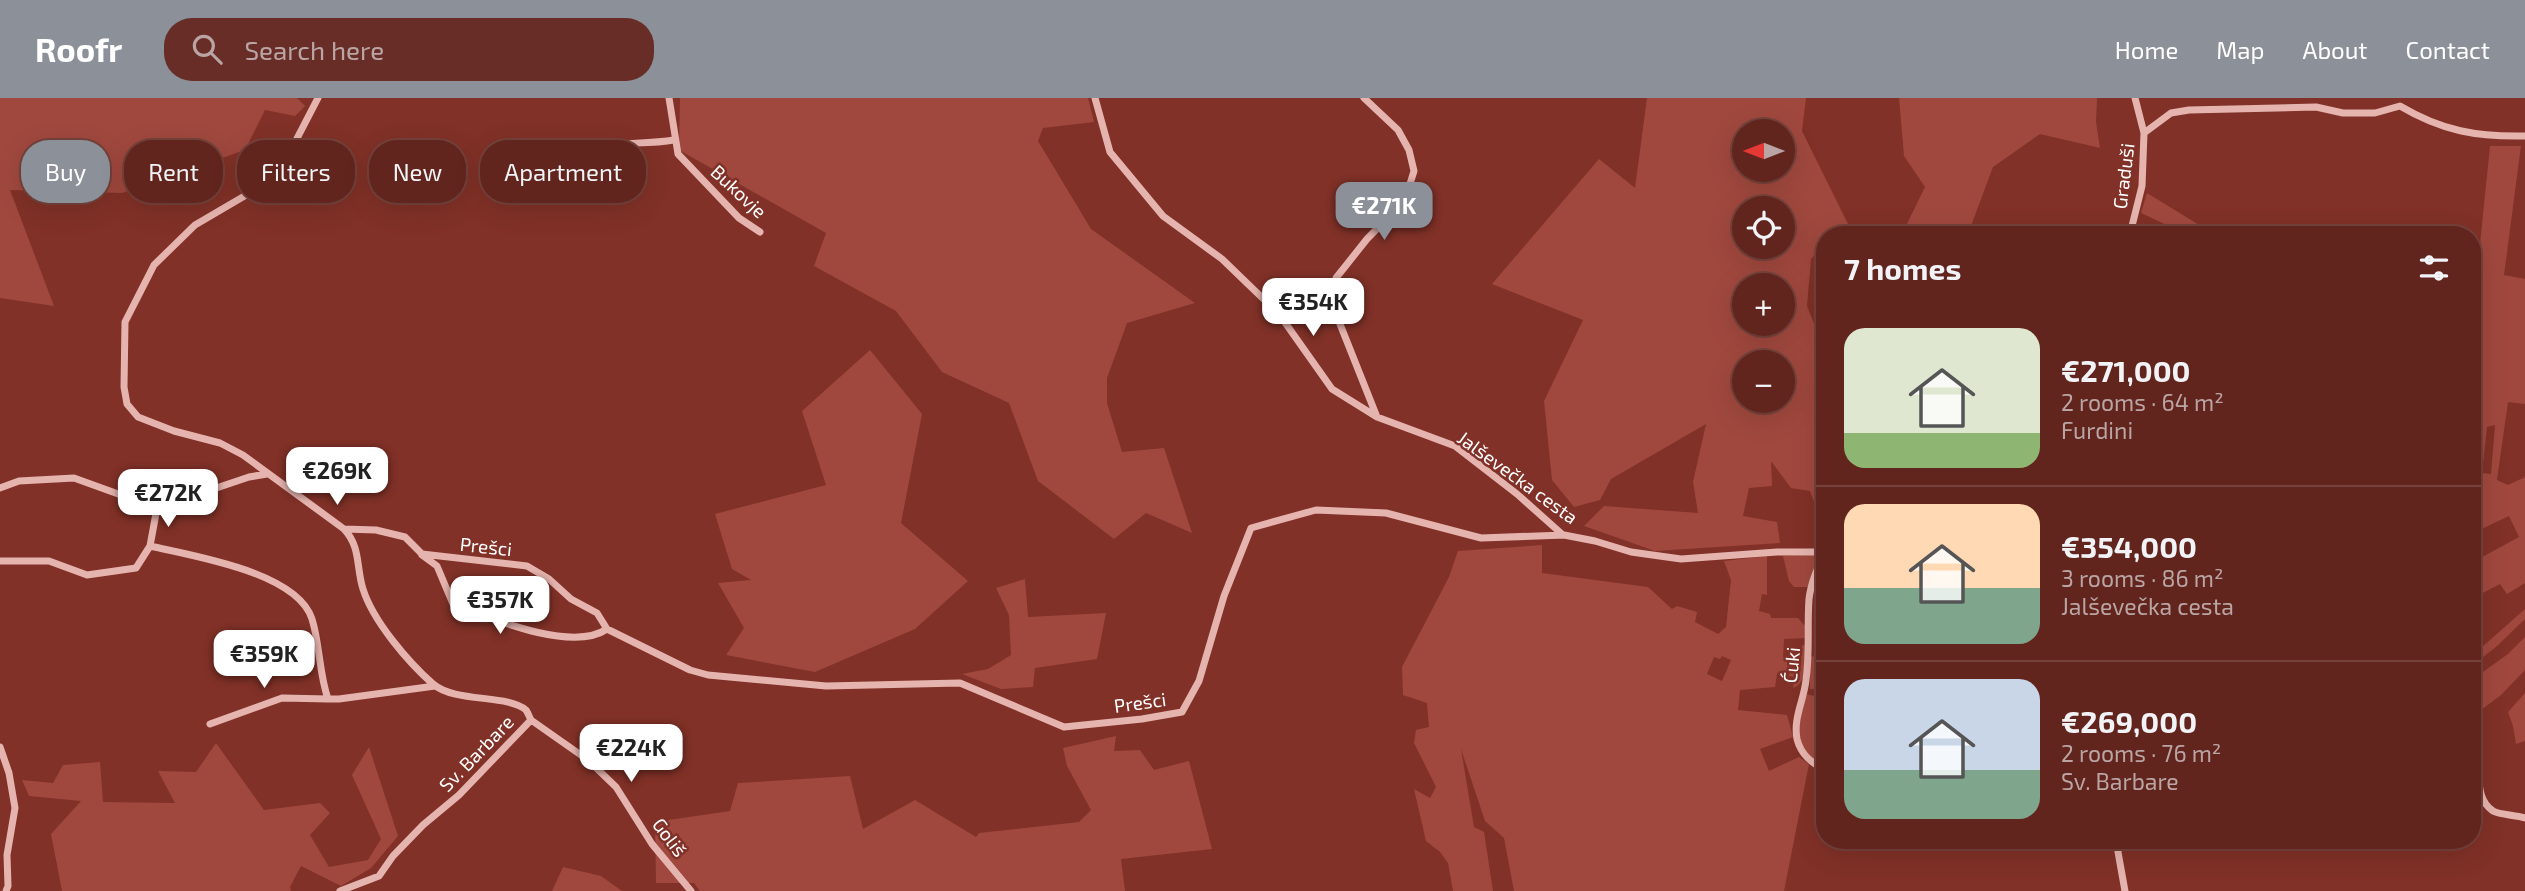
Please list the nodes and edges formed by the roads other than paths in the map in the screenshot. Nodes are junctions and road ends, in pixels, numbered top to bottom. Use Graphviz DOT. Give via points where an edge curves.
graph roads {
  1 [pos="317,98"];
  2 [pos="669,98"];
  3 [pos="1095,98"];
  4 [pos="1364,98"];
  5 [pos="2134,98"];
  6 [pos="2144,133"];
  7 [pos="2525,136"];
  8 [pos="674,141"];
  9 [pos="646,143"];
  10 [pos="2132,226"];
  11 [pos="760,232"];
  12 [pos="1377,417"];
  13 [pos="267,474"];
  14 [pos="0,488"];
  15 [pos="157,508"];
  16 [pos="344,529"];
  17 [pos="1564,535"];
  18 [pos="150,546"];
  19 [pos="1816,552"];
  20 [pos="422,554"];
  21 [pos="0,561"];
  22 [pos="1816,576"];
  23 [pos="607,629"];
  24 [pos="435,686"];
  25 [pos="328,699"];
  26 [pos="531,720"];
  27 [pos="210,724"];
  28 [pos="0,747"];
  29 [pos="1816,766"];
  30 [pos="2481,792"];
  31 [pos="2525,818"];
  32 [pos="2118,849"];
  33 [pos="6,891"];
  34 [pos="340,891"];
  35 [pos="691,891"];
  36 [pos="2125,891"];
  1 -- 13 [label="street" via="276,177 195,225 154,265 125,322 124,387 127,404 138,417 220,443"];
  2 -- 8 [label="street, Bukovje"];
  3 -- 12 [label="street, Jalševečka cesta" via="1110,152 1163,216 1222,259 1279,314 1332,389"];
  4 -- 12 [label="street" via="1398,131 1414,171 1405,200 1336,278 1336,314"];
  5 -- 6 [label="street"];
  6 -- 7 [label="street, Graduši" via="2171,113 2189,110 2316,107 2375,113 2400,106 2424,120 2474,135"];
  6 -- 10 [label="street, Graduši" via="2141,186"];
  8 -- 9 [label="street"];
  8 -- 11 [label="street, Bukovje" via="678,154 739,218"];
  12 -- 17 [label="street, Jalševečka cesta" via="1455,446"];
  13 -- 15 [label="street"];
  13 -- 16 [label="street"];
  14 -- 15 [label="street" via="19,481 75,478"];
  15 -- 18 [label="street"];
  16 -- 20 [label="street, Prešci" via="405,537"];
  16 -- 24 [label="street, Sv. Barbare" via="354,539 362,589 377,622"];
  17 -- 19 [label="street, Jalševečka cesta" via="1681,559"];
  17 -- 23 [label="street, Prešci" via="1481,538 1386,513 1316,510 1251,528 1224,596 1199,681 1182,712 1063,727 960,683 826,686 708,675"];
  18 -- 21 [label="street" via="136,568 88,575 49,561"];
  18 -- 25 [label="street" via="234,565 292,591 312,617"];
  20 -- 23 [label="street, Prešci" via="527,566 597,613"];
  20 -- 23 [label="street, Prešci" via="437,566 453,604 529,631 569,636 597,635"];
  22 -- 29 [label="street, Ćuki" via="1811,590 1808,663 1796,724 1802,752"];
  24 -- 25 [label="street"];
  24 -- 26 [label="street, Sv. Barbare" via="510,704 526,710"];
  25 -- 27 [label="street" via="282,698"];
  26 -- 34 [label="street, Sv. Barbare" via="423,825 379,876"];
  26 -- 35 [label="street, Goliš" via="588,760 615,787 652,844"];
  28 -- 33 [label="street" via="15,808"];
  30 -- 31 [label="street" via="2494,812"];
  32 -- 36 [label="street"];
}
